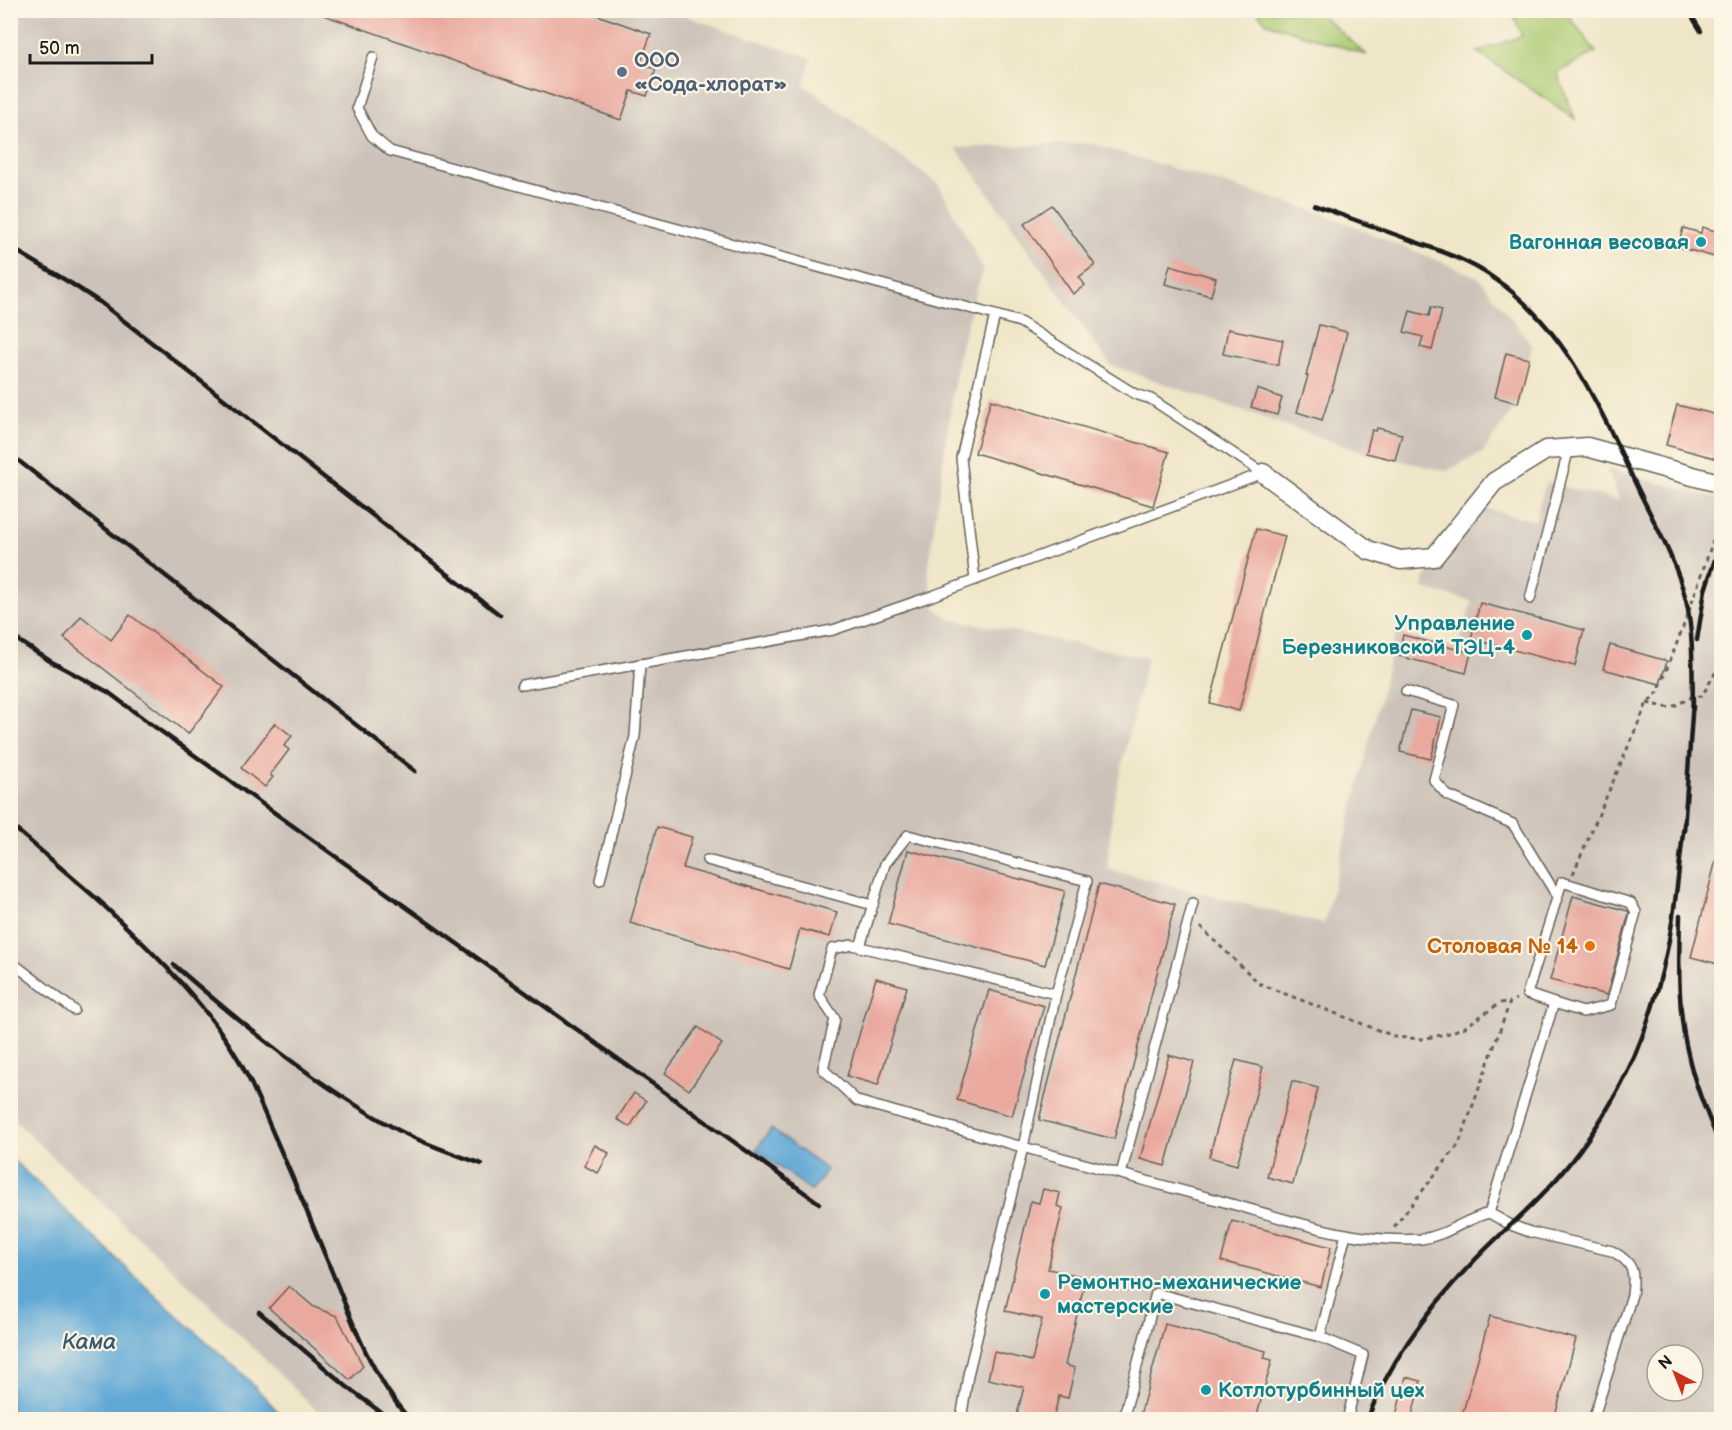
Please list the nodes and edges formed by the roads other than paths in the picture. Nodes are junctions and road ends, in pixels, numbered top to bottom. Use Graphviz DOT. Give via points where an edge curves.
graph roads {
  1 [pos="374,57"];
  2 [pos="995,315"];
  3 [pos="1569,448"];
  4 [pos="1263,473"];
  5 [pos="1722,484"];
  6 [pos="975,580"];
  7 [pos="1530,599"];
  8 [pos="640,664"];
  9 [pos="522,685"];
  10 [pos="1406,691"];
  11 [pos="706,860"];
  12 [pos="600,880"];
  13 [pos="1557,896"];
  14 [pos="1193,903"];
  15 [pos="873,905"];
  16 [pos="860,947"];
  17 [pos="10,961"];
  18 [pos="1056,994"];
  19 [pos="1554,1003"];
  20 [pos="74,1010"];
  21 [pos="1023,1147"];
  22 [pos="1121,1174"];
  23 [pos="1489,1213"];
  24 [pos="1346,1234"];
  25 [pos="1320,1337"];
  26 [pos="961,1419"];
  27 [pos="1123,1419"];
  28 [pos="1347,1419"];
  29 [pos="1593,1419"];
  1 -- 2 [label="lane" via="357,108 372,136 390,151"];
  2 -- 4 [label="lane" via="1020,322 1135,394 1151,399"];
  2 -- 6 [label="lane" via="961,458"];
  3 -- 4 [label="street" via="1546,450 1494,482 1434,557 1400,560 1368,550"];
  3 -- 5 [label="street" via="1587,447"];
  3 -- 7 [label="lane"];
  4 -- 6 [label="lane"];
  6 -- 8 [label="lane" via="833,630"];
  8 -- 9 [label="lane"];
  8 -- 12 [label="lane" via="635,736"];
  10 -- 13 [label="lane" via="1454,705 1434,780 1447,795 1513,824"];
  11 -- 15 [label="lane"];
  13 -- 19 [label="lane" via="1527,994"];
  13 -- 19 [label="lane" via="1562,882 1631,903 1636,912 1611,1005 1583,1012"];
  14 -- 22 [label="lane"];
  15 -- 16 [label="lane"];
  15 -- 18 [label="lane" via="885,864 908,835 1087,881"];
  16 -- 18 [label="lane"];
  16 -- 21 [label="lane" via="832,949 819,995 835,1019 823,1069 857,1101"];
  17 -- 20 [label="lane"];
  18 -- 21 [label="lane"];
  19 -- 23 [label="lane"];
  21 -- 22 [label="lane"];
  21 -- 26 [label="lane"];
  22 -- 24 [label="lane"];
  23 -- 24 [label="lane" via="1424,1239 1383,1240"];
  23 -- 29 [label="lane" via="1530,1232 1612,1251 1630,1265 1634,1277 1632,1295"];
  24 -- 25 [label="lane"];
  25 -- 27 [label="lane" via="1156,1293"];
  25 -- 28 [label="lane" via="1363,1355"];
}
